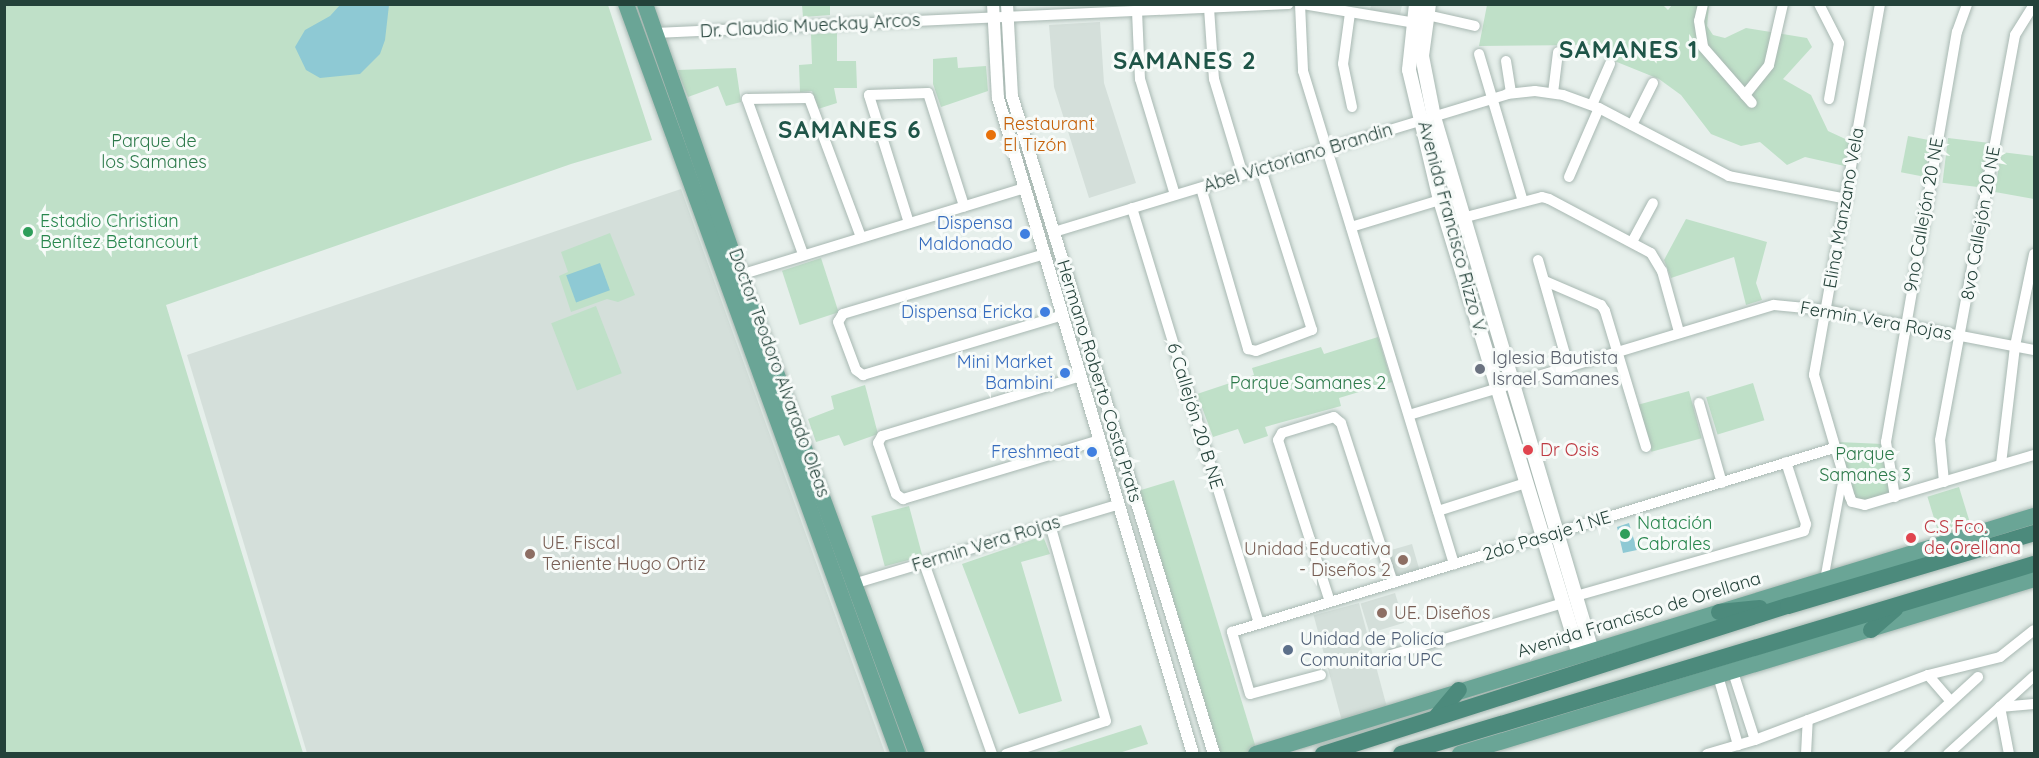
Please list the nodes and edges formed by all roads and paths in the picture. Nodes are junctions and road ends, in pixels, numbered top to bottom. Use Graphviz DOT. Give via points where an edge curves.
graph roads {
  1 [pos="626,4"];
  2 [pos="645,4"];
  3 [pos="993,4"];
  4 [pos="1288,4"];
  5 [pos="1301,4"];
  6 [pos="1416,4"];
  7 [pos="1703,4"];
  8 [pos="1783,4"];
  9 [pos="1819,4"];
  10 [pos="1880,4"];
  11 [pos="1967,4"];
  12 [pos="2034,4"];
  13 [pos="1226,6"];
  14 [pos="1162,7"];
  15 [pos="1209,8"];
  16 [pos="1089,9"];
  17 [pos="1007,11"];
  18 [pos="1137,11"];
  19 [pos="1350,13"];
  20 [pos="1423,17"];
  21 [pos="994,18"];
  22 [pos="1475,26"];
  23 [pos="655,33"];
  24 [pos="1558,52"];
  25 [pos="1479,54"];
  26 [pos="1506,61"];
  27 [pos="1610,64"];
  28 [pos="1653,83"];
  29 [pos="1511,93"];
  30 [pos="1552,93"];
  31 [pos="1490,99"];
  32 [pos="1828,99"];
  33 [pos="1352,107"];
  34 [pos="1596,107"];
  35 [pos="1428,118"];
  36 [pos="1632,125"];
  37 [pos="1327,149"];
  38 [pos="1260,169"];
  39 [pos="1243,175"];
  40 [pos="1569,177"];
  41 [pos="1025,188"];
  42 [pos="1201,188"];
  43 [pos="1175,195"];
  44 [pos="1456,195"];
  45 [pos="1847,199"];
  46 [pos="1440,200"];
  47 [pos="1523,202"];
  48 [pos="1653,203"];
  49 [pos="964,206"];
  50 [pos="1132,208"];
  51 [pos="1462,218"];
  52 [pos="1447,222"];
  53 [pos="909,223"];
  54 [pos="1351,227"];
  55 [pos="1054,232"];
  56 [pos="861,237"];
  57 [pos="1632,242"];
  58 [pos="804,254"];
  59 [pos="1045,254"];
  60 [pos="2034,254"];
  61 [pos="1538,260"];
  62 [pos="740,275"];
  63 [pos="1545,281"];
  64 [pos="1826,310"];
  65 [pos="1063,315"];
  66 [pos="1904,326"];
  67 [pos="1680,332"];
  68 [pos="1961,336"];
  69 [pos="1087,344"];
  70 [pos="2015,346"];
  71 [pos="1073,348"];
  72 [pos="2034,350"];
  73 [pos="1616,352"];
  74 [pos="1569,368"];
  75 [pos="1081,376"];
  76 [pos="1512,386"];
  77 [pos="1498,390"];
  78 [pos="1699,403"];
  79 [pos="1408,415"];
  80 [pos="1100,440"];
  81 [pos="1646,447"];
  82 [pos="1834,448"];
  83 [pos="2034,455"];
  84 [pos="1786,462"];
  85 [pos="2001,464"];
  86 [pos="1843,475"];
  87 [pos="1944,482"];
  88 [pos="1526,483"];
  89 [pos="1722,483"];
  90 [pos="1895,497"];
  91 [pos="1119,504"];
  92 [pos="1438,511"];
  93 [pos="2034,516"];
  94 [pos="1050,525"];
  95 [pos="1557,534"];
  96 [pos="2034,534"];
  97 [pos="1543,538"];
  98 [pos="924,563"];
  99 [pos="1454,564"];
  100 [pos="2034,564"];
  101 [pos="2034,579"];
  102 [pos="1824,580"];
  103 [pos="1393,583"];
  104 [pos="853,584"];
  105 [pos="1164,594"];
  106 [pos="1147,599"];
  107 [pos="1570,599"];
  108 [pos="1330,602"];
  109 [pos="1901,604"];
  110 [pos="1788,606"];
  111 [pos="1719,612"];
  112 [pos="1259,623"];
  113 [pos="1871,630"];
  114 [pos="2034,630"];
  115 [pos="1585,653"];
  116 [pos="1391,656"];
  117 [pos="1725,674"];
  118 [pos="1321,675"];
  119 [pos="1928,675"];
  120 [pos="2034,676"];
  121 [pos="1978,677"];
  122 [pos="1460,690"];
  123 [pos="1951,701"];
  124 [pos="2034,704"];
  125 [pos="2000,707"];
  126 [pos="1437,716"];
  127 [pos="1808,720"];
  128 [pos="1755,740"];
  129 [pos="1960,742"];
  130 [pos="1738,745"];
  131 [pos="899,753"];
  132 [pos="917,753"];
  133 [pos="992,753"];
  134 [pos="1006,753"];
  135 [pos="1193,753"];
  136 [pos="1214,753"];
  137 [pos="1256,753"];
  138 [pos="1323,753"];
  139 [pos="1401,753"];
  140 [pos="1460,753"];
  141 [pos="1707,753"];
  142 [pos="1806,753"];
  143 [pos="1894,753"];
  144 [pos="1948,753"];
  145 [pos="1963,753"];
  146 [pos="2009,753"];
  1 -- 131 [label="main road, Doctor Teodoro Alvarado Oleas"];
  2 -- 23 [label="main road, Doctor Teodoro Alvarado Oleas"];
  3 -- 21 [label="street, Hermano Roberto Costa Prats"];
  4 -- 13 [label="street, Dr. Claudio Mueckay Arcos"];
  5 -- 19 [label="street"];
  5 -- 37 [label="street" via="1303,71"];
  6 -- 20 [label="main road, Avenida Francisco Rizzo V."];
  7 -- 8 [label="street" via="1699,21 1703,47 1748,99 1769,65"];
  9 -- 32 [label="street" via="1839,43"];
  10 -- 45 [label="street, Elina Manzano Vela"];
  11 -- 66 [label="street, 9no Callejón 20 NE" via="1957,32"];
  12 -- 68 [label="street, 8vo Callejón 20 NE" via="2015,35"];
  13 -- 15 [label="street, Dr. Claudio Mueckay Arcos"];
  14 -- 15 [label="street, Dr. Claudio Mueckay Arcos"];
  14 -- 18 [label="street, Dr. Claudio Mueckay Arcos"];
  15 -- 39 [label="street" via="1214,80"];
  16 -- 17 [label="street, Dr. Claudio Mueckay Arcos"];
  16 -- 18 [label="street, Dr. Claudio Mueckay Arcos"];
  17 -- 21 [label="street, Dr. Claudio Mueckay Arcos"];
  17 -- 55 [label="street, Hermano Roberto Costa Prats" via="1012,96"];
  18 -- 43 [label="street" via="1140,79"];
  19 -- 20 [label="street"];
  19 -- 33 [label="street" via="1342,64"];
  20 -- 22 [label="street"];
  20 -- 35 [label="main road, Avenida Francisco Rizzo V." via="1409,70"];
  21 -- 23 [label="street, Dr. Claudio Mueckay Arcos"];
  21 -- 41 [label="street, Hermano Roberto Costa Prats" via="997,91"];
  23 -- 62 [label="main road, Doctor Teodoro Alvarado Oleas"];
  24 -- 30 [label="street"];
  25 -- 31 [label="street"];
  26 -- 29 [label="street"];
  27 -- 34 [label="street"];
  28 -- 36 [label="street"];
  29 -- 30 [label="street, Abel Victoriano Brandin"];
  29 -- 31 [label="street, Abel Victoriano Brandin"];
  30 -- 34 [label="street, Abel Victoriano Brandin"];
  31 -- 35 [label="street, Abel Victoriano Brandin"];
  31 -- 47 [label="street"];
  34 -- 36 [label="street, Abel Victoriano Brandin"];
  34 -- 40 [label="street"];
  35 -- 37 [label="street, Abel Victoriano Brandin"];
  35 -- 44 [label="main road, Avenida Francisco Rizzo V."];
  35 -- 46 [label="main road, Avenida Francisco Rizzo V."];
  36 -- 45 [label="street, Abel Victoriano Brandin" via="1729,176"];
  37 -- 38 [label="street, Abel Victoriano Brandin"];
  37 -- 54 [label="street"];
  38 -- 39 [label="street, Abel Victoriano Brandin"];
  38 -- 42 [label="street" via="1312,330 1251,352"];
  39 -- 42 [label="street, Abel Victoriano Brandin"];
  41 -- 49 [label="street"];
  41 -- 59 [label="street, Hermano Roberto Costa Prats"];
  42 -- 43 [label="street, Abel Victoriano Brandin"];
  43 -- 50 [label="street, Abel Victoriano Brandin"];
  44 -- 46 [label="street"];
  44 -- 51 [label="main road, Avenida Francisco Rizzo V."];
  45 -- 64 [label="street, Elina Manzano Vela"];
  46 -- 52 [label="main road, Avenida Francisco Rizzo V."];
  46 -- 54 [label="street"];
  47 -- 51 [label="street"];
  47 -- 57 [label="street" via="1549,199"];
  48 -- 57 [label="street"];
  49 -- 53 [label="street"];
  49 -- 53 [label="street" via="928,93 869,95"];
  50 -- 55 [label="street, Abel Victoriano Brandin"];
  50 -- 112 [label="street, 6 Callejón 20 B NE"];
  51 -- 52 [label="street"];
  51 -- 76 [label="main road, Avenida Francisco Rizzo V."];
  52 -- 77 [label="main road, Avenida Francisco Rizzo V."];
  53 -- 56 [label="street"];
  54 -- 79 [label="street"];
  55 -- 69 [label="street, Hermano Roberto Costa Prats"];
  56 -- 58 [label="street"];
  56 -- 58 [label="street" via="809,98 747,99"];
  57 -- 67 [label="street" via="1657,261"];
  58 -- 62 [label="street"];
  59 -- 65 [label="street, Hermano Roberto Costa Prats"];
  59 -- 65 [label="street" via="843,314 838,322 856,369 863,375"];
  60 -- 70 [label="street"];
  61 -- 63 [label="street"];
  62 -- 104 [label="main road, Doctor Teodoro Alvarado Oleas"];
  63 -- 73 [label="street" via="1601,305"];
  63 -- 74 [label="street"];
  64 -- 66 [label="street, Fermin Vera Rojas"];
  64 -- 67 [label="street, Fermin Vera Rojas" via="1774,305"];
  64 -- 82 [label="street, Elina Manzano Vela" via="1814,375"];
  65 -- 71 [label="street, Hermano Roberto Costa Prats"];
  66 -- 68 [label="street, Fermin Vera Rojas"];
  66 -- 90 [label="street, 9no Callejón 20 NE" via="1886,442"];
  67 -- 73 [label="street, Fermin Vera Rojas"];
  68 -- 70 [label="street, Fermin Vera Rojas"];
  68 -- 87 [label="street, 8vo Callejón 20 NE" via="1940,440"];
  69 -- 71 [label="street"];
  69 -- 105 [label="street, Hermano Roberto Costa Prats"];
  70 -- 72 [label="street, Fermin Vera Rojas"];
  70 -- 85 [label="street"];
  71 -- 75 [label="street, Hermano Roberto Costa Prats"];
  73 -- 74 [label="street, Fermin Vera Rojas"];
  73 -- 81 [label="street"];
  74 -- 76 [label="street, Fermin Vera Rojas"];
  75 -- 80 [label="street, Hermano Roberto Costa Prats"];
  75 -- 80 [label="street" via="882,436 878,443 896,494 903,499"];
  76 -- 77 [label="street, Fermin Vera Rojas"];
  76 -- 95 [label="main road, Avenida Francisco Rizzo V."];
  77 -- 79 [label="street, Fermin Vera Rojas"];
  77 -- 88 [label="main road, Avenida Francisco Rizzo V."];
  78 -- 89 [label="street"];
  79 -- 92 [label="street"];
  80 -- 91 [label="street, Hermano Roberto Costa Prats"];
  82 -- 84 [label="street, 2do Pasaje 1 NE"];
  82 -- 86 [label="street, Elina Manzano Vela"];
  83 -- 85 [label="street"];
  84 -- 89 [label="street, 2do Pasaje 1 NE"];
  84 -- 107 [label="street" via="1806,524 1804,531"];
  85 -- 87 [label="street"];
  86 -- 90 [label="street, Elina Manzano Vela" via="1852,502 1864,505"];
  86 -- 102 [label="street"];
  87 -- 90 [label="street"];
  88 -- 92 [label="street"];
  88 -- 97 [label="main road, Avenida Francisco Rizzo V."];
  89 -- 95 [label="street, 2do Pasaje 1 NE"];
  91 -- 94 [label="street, Fermin Vera Rojas"];
  91 -- 106 [label="street, Hermano Roberto Costa Prats"];
  92 -- 99 [label="street"];
  93 -- 102 [label="main road, Avenida Francisco de Orellana"];
  94 -- 98 [label="street, Fermin Vera Rojas"];
  94 -- 134 [label="street" via="1106,722"];
  95 -- 97 [label="street, 2do Pasaje 1 NE"];
  95 -- 107 [label="main road, Avenida Francisco Rizzo V."];
  96 -- 110 [label="highway, Avenida Francisco de Orellana"];
  97 -- 99 [label="street, 2do Pasaje 1 NE"];
  97 -- 107 [label="main road, Avenida Francisco Rizzo V."];
  98 -- 104 [label="street, Fermin Vera Rojas"];
  98 -- 133 [label="street"];
  99 -- 103 [label="street, 2do Pasaje 1 NE"];
  100 -- 109 [label="highway"];
  101 -- 113 [label="main road"];
  102 -- 111 [label="main road, Avenida Francisco de Orellana"];
  103 -- 108 [label="street, 2do Pasaje 1 NE"];
  103 -- 108 [label="street" via="1338,419 1280,435"];
  104 -- 132 [label="main road, Doctor Teodoro Alvarado Oleas"];
  105 -- 106 [label="street"];
  105 -- 136 [label="street, Hermano Roberto Costa Prats"];
  106 -- 135 [label="street, Hermano Roberto Costa Prats"];
  107 -- 115 [label="main road, Avenida Francisco Rizzo V."];
  107 -- 116 [label="street"];
  108 -- 112 [label="street, 2do Pasaje 1 NE"];
  109 -- 113 [label="highway"];
  109 -- 139 [label="highway"];
  110 -- 111 [label="highway"];
  110 -- 126 [label="highway, Avenida Francisco de Orellana"];
  111 -- 115 [label="main road, Avenida Francisco de Orellana"];
  112 -- 118 [label="street, 2do Pasaje 1 NE" via="1232,632 1250,694"];
  113 -- 117 [label="main road"];
  114 -- 119 [label="street" via="2000,657"];
  115 -- 122 [label="main road, Avenida Francisco de Orellana"];
  117 -- 128 [label="street"];
  117 -- 130 [label="street"];
  117 -- 140 [label="main road"];
  119 -- 123 [label="street"];
  119 -- 127 [label="street"];
  120 -- 125 [label="street"];
  121 -- 123 [label="street"];
  122 -- 126 [label="highway"];
  122 -- 137 [label="main road, Avenida Francisco de Orellana"];
  123 -- 143 [label="street"];
  124 -- 125 [label="street"];
  125 -- 129 [label="street"];
  125 -- 146 [label="street"];
  126 -- 138 [label="highway, Avenida Francisco de Orellana"];
  127 -- 128 [label="street"];
  127 -- 142 [label="street"];
  128 -- 130 [label="street"];
  129 -- 144 [label="street"];
  129 -- 145 [label="street"];
  130 -- 141 [label="street"];
}
